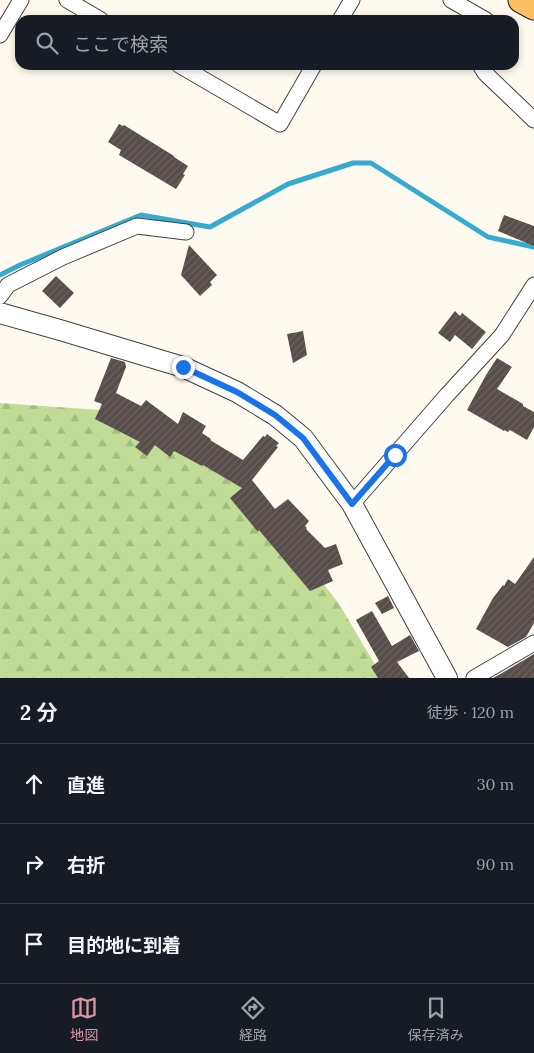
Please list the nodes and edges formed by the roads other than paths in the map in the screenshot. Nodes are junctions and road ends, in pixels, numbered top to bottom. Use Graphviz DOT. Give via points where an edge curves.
graph roads {
  1 [pos="21,0"];
  2 [pos="67,0"];
  3 [pos="352,0"];
  4 [pos="451,0"];
  5 [pos="521,0"];
  6 [pos="534,7"];
  7 [pos="92,15"];
  8 [pos="343,15"];
  9 [pos="477,15"];
  10 [pos="0,35"];
  11 [pos="187,70"];
  12 [pos="311,70"];
  13 [pos="483,70"];
  14 [pos="534,120"];
  15 [pos="186,232"];
  16 [pos="534,285"];
  17 [pos="0,296"];
  18 [pos="0,313"];
  19 [pos="352,504"];
  20 [pos="534,643"];
  21 [pos="447,678"];
  22 [pos="474,678"];
  1 -- 10 [label="street"];
  2 -- 7 [label="street"];
  3 -- 8 [label="street"];
  4 -- 9 [label="street"];
  5 -- 6 [label="main road"];
  11 -- 12 [label="street" via="280,124"];
  13 -- 14 [label="street"];
  15 -- 17 [label="street" via="137,226 63,257 8,285"];
  16 -- 19 [label="street" via="502,334"];
  18 -- 19 [label="street" via="183,367 237,392 275,415 303,438"];
  19 -- 21 [label="street"];
  20 -- 22 [label="street"];
}
